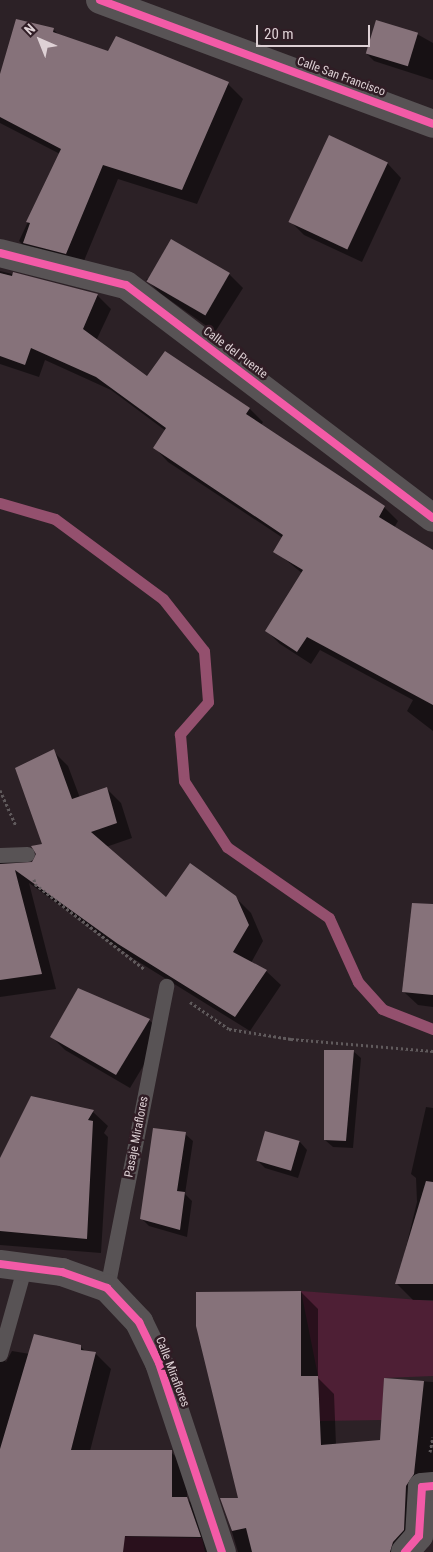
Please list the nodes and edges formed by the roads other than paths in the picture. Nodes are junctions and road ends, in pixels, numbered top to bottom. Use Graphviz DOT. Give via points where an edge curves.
graph roads {
  1 [pos="100,0"];
  2 [pos="433,124"];
  3 [pos="0,253"];
  4 [pos="433,518"];
  5 [pos="27,854"];
  6 [pos="0,855"];
  7 [pos="166,986"];
  8 [pos="12,1264"];
  9 [pos="107,1288"];
  10 [pos="0,1354"];
  11 [pos="428,1486"];
  12 [pos="222,1552"];
  13 [pos="405,1552"];
  1 -- 2 [label="street, Calle San Francisco"];
  3 -- 4 [label="street, Calle del Puente" via="126,285"];
  5 -- 6 [label="lane"];
  7 -- 9 [label="lane, Pasaje Miraflores"];
  8 -- 9 [label="street, Calle Miraflores" via="62,1272"];
  8 -- 10 [label="lane"];
  9 -- 12 [label="street, Calle Miraflores" via="139,1322 159,1363"];
  11 -- 13 [label="street" via="418,1536"];
}
